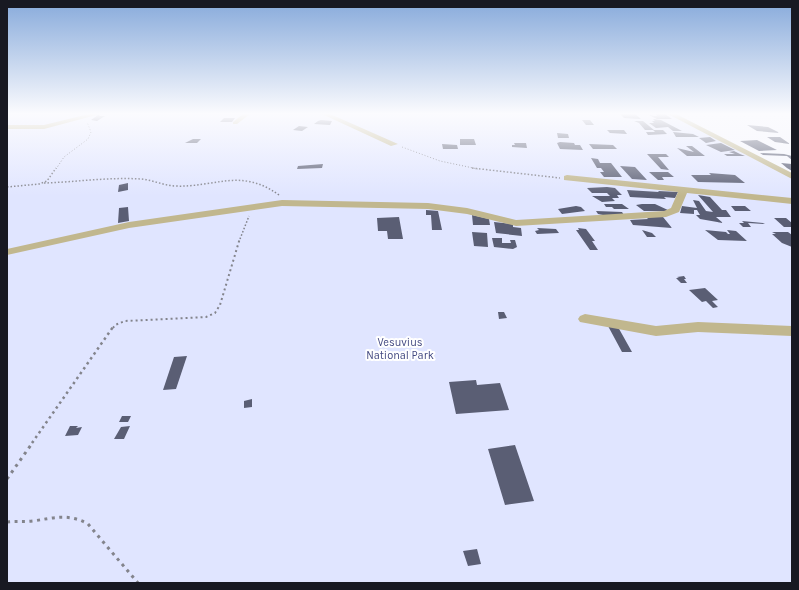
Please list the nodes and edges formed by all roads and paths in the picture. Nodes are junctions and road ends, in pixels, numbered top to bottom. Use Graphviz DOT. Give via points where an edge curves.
graph roads {
  1 [pos="85,142"];
  2 [pos="388,142"];
  3 [pos="724,142"];
  4 [pos="394,144"];
  5 [pos="792,176"];
  6 [pos="567,178"];
  7 [pos="44,183"];
  8 [pos="7,187"];
  9 [pos="684,190"];
  10 [pos="792,201"];
  11 [pos="289,202"];
  12 [pos="254,207"];
  13 [pos="7,252"];
  14 [pos="585,319"];
  15 [pos="792,330"];
  16 [pos="7,479"];
  17 [pos="7,522"];
  18 [pos="138,583"];
  1 -- 7 [label="path" via="64,157"];
  2 -- 4 [label="street"];
  3 -- 5 [label="street"];
  4 -- 6 [label="path" via="436,160 462,166"];
  6 -- 9 [label="street"];
  7 -- 8 [label="path"];
  7 -- 11 [label="path" via="142,179 177,186 243,179 274,190"];
  9 -- 10 [label="street"];
  9 -- 11 [label="street" via="675,210 666,214 521,222 506,222 467,211 428,206"];
  11 -- 12 [label="street"];
  12 -- 13 [label="street" via="134,224"];
  12 -- 16 [label="path" via="238,243 220,305 215,313 206,317 125,321 115,325"];
  14 -- 15 [label="street" via="656,331 698,327"];
  17 -- 18 [label="path" via="68,515 78,517 88,524"];
}
